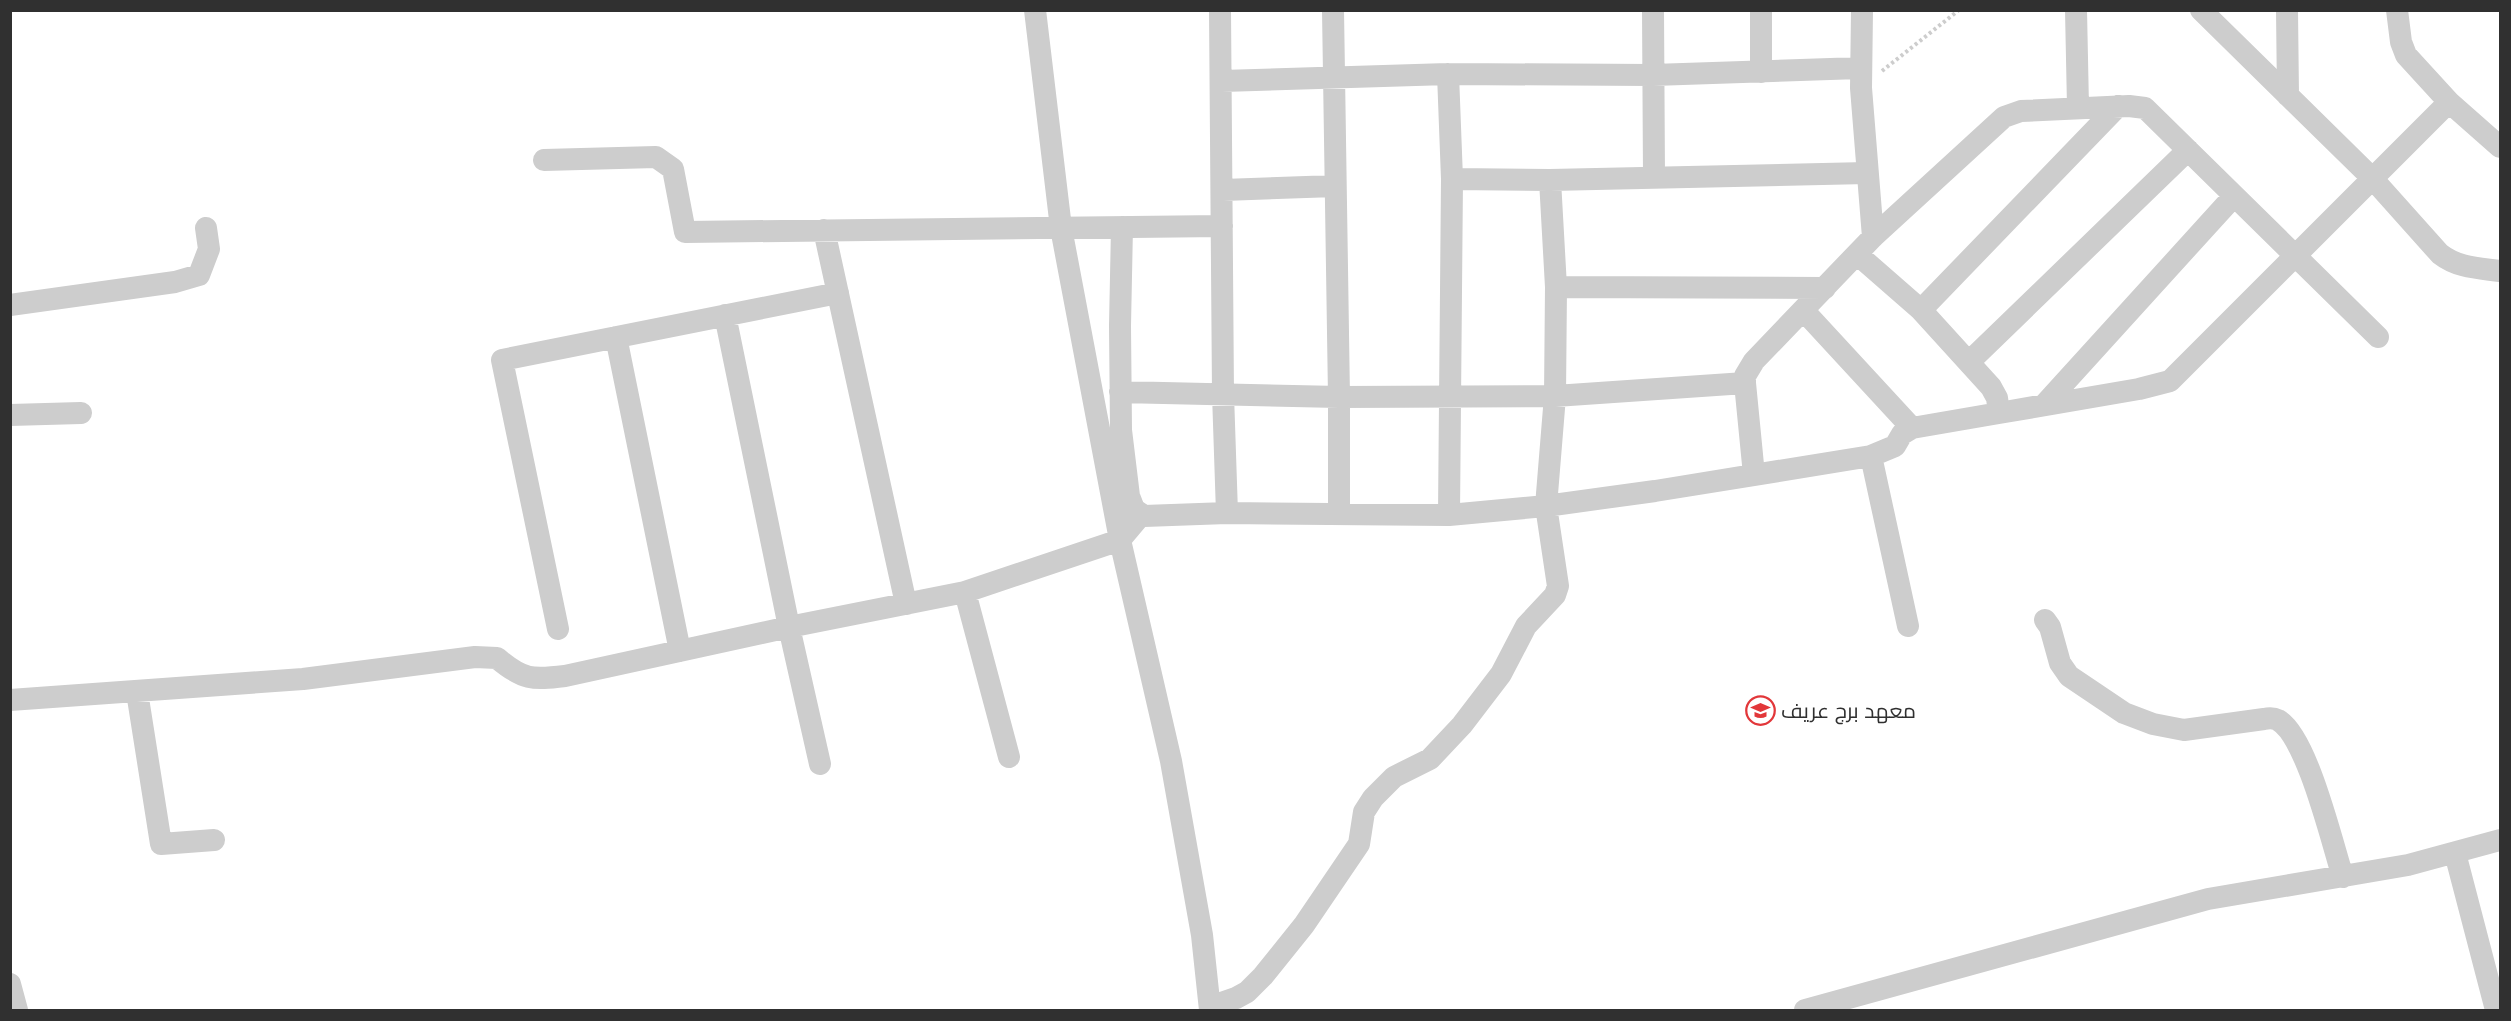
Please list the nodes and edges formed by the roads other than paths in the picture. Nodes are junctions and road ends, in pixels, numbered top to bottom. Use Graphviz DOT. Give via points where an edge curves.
graph roads {
  1 [pos="1035,10"];
  2 [pos="1220,10"];
  3 [pos="1333,10"];
  4 [pos="1653,10"];
  5 [pos="1761,10"];
  6 [pos="1862,10"];
  7 [pos="2076,10"];
  8 [pos="2201,10"];
  9 [pos="2287,10"];
  10 [pos="2397,10"];
  11 [pos="1761,72"];
  12 [pos="1448,74"];
  13 [pos="1653,75"];
  14 [pos="1860,78"];
  15 [pos="1333,79"];
  16 [pos="1222,81"];
  17 [pos="2288,96"];
  18 [pos="2449,102"];
  19 [pos="2118,106"];
  20 [pos="2078,107"];
  21 [pos="2500,147"];
  22 [pos="2188,150"];
  23 [pos="544,160"];
  24 [pos="1867,173"];
  25 [pos="1654,177"];
  26 [pos="2372,178"];
  27 [pos="1452,179"];
  28 [pos="1550,180"];
  29 [pos="1335,186"];
  30 [pos="1223,190"];
  31 [pos="2234,196"];
  32 [pos="1221,226"];
  33 [pos="1122,227"];
  34 [pos="206,228"];
  35 [pos="1061,228"];
  36 [pos="824,230"];
  37 [pos="1873,237"];
  38 [pos="1858,255"];
  39 [pos="2294,255"];
  40 [pos="2500,271"];
  41 [pos="1556,287"];
  42 [pos="1825,288"];
  43 [pos="838,293"];
  44 [pos="10,305"];
  45 [pos="1921,310"];
  46 [pos="1804,311"];
  47 [pos="725,315"];
  48 [pos="615,337"];
  49 [pos="2378,337"];
  50 [pos="1969,362"];
  51 [pos="1745,383"];
  52 [pos="1120,392"];
  53 [pos="1223,394"];
  54 [pos="1451,396"];
  55 [pos="1556,396"];
  56 [pos="1340,397"];
  57 [pos="2045,404"];
  58 [pos="81,413"];
  59 [pos="1999,413"];
  60 [pos="10,415"];
  61 [pos="1912,428"];
  62 [pos="1871,456"];
  63 [pos="1754,475"];
  64 [pos="1546,506"];
  65 [pos="1227,513"];
  66 [pos="1339,513"];
  67 [pos="1141,515"];
  68 [pos="1449,515"];
  69 [pos="1120,540"];
  70 [pos="965,592"];
  71 [pos="906,604"];
  72 [pos="2045,620"];
  73 [pos="1908,626"];
  74 [pos="789,627"];
  75 [pos="558,629"];
  76 [pos="680,651"];
  77 [pos="137,692"];
  78 [pos="10,700"];
  79 [pos="1009,757"];
  80 [pos="820,764"];
  81 [pos="214,840"];
  82 [pos="2500,840"];
  83 [pos="2455,853"];
  84 [pos="2343,877"];
  85 [pos="10,984"];
  86 [pos="1210,1009"];
  87 [pos="17,1011"];
  88 [pos="1805,1011"];
  89 [pos="2496,1011"];
  1 -- 35 [label="street"];
  2 -- 16 [label="street"];
  3 -- 15 [label="street"];
  4 -- 13 [label="street"];
  5 -- 11 [label="street"];
  6 -- 14 [label="street"];
  7 -- 20 [label="street"];
  8 -- 17 [label="street"];
  9 -- 17 [label="street"];
  10 -- 18 [label="street" via="2406,55"];
  11 -- 13 [label="street"];
  11 -- 14 [label="street"];
  12 -- 13 [label="street"];
  12 -- 15 [label="street"];
  12 -- 27 [label="street"];
  13 -- 25 [label="street"];
  14 -- 24 [label="street"];
  15 -- 16 [label="street"];
  15 -- 29 [label="street"];
  16 -- 30 [label="street"];
  17 -- 26 [label="street"];
  18 -- 21 [label="street"];
  18 -- 26 [label="street"];
  19 -- 20 [label="street"];
  19 -- 22 [label="street" via="2145,108"];
  19 -- 45 [label="street"];
  20 -- 37 [label="street" via="2021,111 2004,117"];
  22 -- 31 [label="street"];
  22 -- 50 [label="street"];
  23 -- 36 [label="street" via="656,156 673,169 685,232"];
  24 -- 25 [label="street"];
  24 -- 37 [label="street"];
  25 -- 28 [label="street"];
  26 -- 39 [label="street"];
  26 -- 40 [label="street" via="2451,262"];
  27 -- 28 [label="street"];
  27 -- 54 [label="street"];
  28 -- 41 [label="street"];
  29 -- 30 [label="street"];
  29 -- 56 [label="street"];
  30 -- 32 [label="street"];
  31 -- 39 [label="street"];
  31 -- 57 [label="street"];
  32 -- 33 [label="street"];
  32 -- 53 [label="street"];
  33 -- 35 [label="street"];
  33 -- 52 [label="street"];
  34 -- 44 [label="street" via="209,249 199,275 175,282"];
  35 -- 36 [label="street"];
  35 -- 69 [label="street"];
  36 -- 43 [label="street"];
  37 -- 38 [label="street"];
  38 -- 42 [label="street"];
  38 -- 45 [label="street"];
  39 -- 49 [label="street"];
  39 -- 57 [label="street" via="2170,381"];
  41 -- 42 [label="street"];
  41 -- 55 [label="street"];
  42 -- 46 [label="street"];
  43 -- 47 [label="street"];
  43 -- 71 [label="street"];
  45 -- 50 [label="street"];
  46 -- 51 [label="street" via="1761,353 1749,369"];
  46 -- 61 [label="street"];
  47 -- 48 [label="street"];
  47 -- 74 [label="street"];
  48 -- 75 [label="street" via="501,360"];
  48 -- 76 [label="street"];
  50 -- 59 [label="street" via="1991,387"];
  51 -- 55 [label="street"];
  51 -- 63 [label="street"];
  52 -- 53 [label="street"];
  52 -- 67 [label="street" via="1125,481 1134,509"];
  53 -- 56 [label="street"];
  53 -- 65 [label="street"];
  54 -- 55 [label="street"];
  54 -- 56 [label="street"];
  54 -- 68 [label="street"];
  55 -- 64 [label="street"];
  56 -- 66 [label="street"];
  57 -- 59 [label="street"];
  58 -- 60 [label="street"];
  59 -- 61 [label="street"];
  61 -- 62 [label="street" via="1902,434 1895,446"];
  62 -- 63 [label="street"];
  62 -- 73 [label="street"];
  63 -- 64 [label="street"];
  64 -- 68 [label="street"];
  64 -- 86 [label="street" via="1558,586 1555,594 1526,626 1501,674 1441,749 1418,767 1395,777 1373,798 1364,812 1359,844 1304,925 1263,976 1246,992"];
  65 -- 66 [label="street"];
  65 -- 67 [label="street"];
  66 -- 68 [label="street"];
  67 -- 69 [label="street"];
  69 -- 70 [label="street"];
  69 -- 86 [label="street" via="1171,761 1202,935"];
  70 -- 71 [label="street"];
  70 -- 79 [label="street"];
  71 -- 74 [label="street"];
  72 -- 84 [label="street" via="2060,663 2069,676 2124,713 2184,730 2264,718 2282,723 2300,748"];
  74 -- 76 [label="street"];
  74 -- 80 [label="street"];
  76 -- 77 [label="street" via="533,680 489,657 303,679"];
  77 -- 78 [label="street"];
  77 -- 81 [label="street" via="161,844"];
  82 -- 83 [label="street"];
  83 -- 84 [label="street"];
  83 -- 89 [label="street"];
  84 -- 88 [label="street" via="2208,899"];
  85 -- 87 [label="street"];
}
